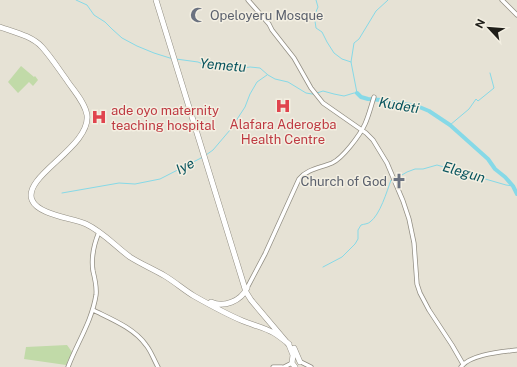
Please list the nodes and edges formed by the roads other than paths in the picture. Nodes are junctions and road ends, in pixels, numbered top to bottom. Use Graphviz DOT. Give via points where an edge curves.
graph roads {
  1 [pos="157,0"];
  2 [pos="248,0"];
  3 [pos="502,0"];
  4 [pos="517,15"];
  5 [pos="0,26"];
  6 [pos="373,100"];
  7 [pos="362,129"];
  8 [pos="62,158"];
  9 [pos="99,232"];
  10 [pos="136,259"];
  11 [pos="247,290"];
  12 [pos="199,297"];
  13 [pos="93,310"];
  14 [pos="290,344"];
  15 [pos="517,350"];
  16 [pos="293,364"];
  17 [pos="301,364"];
  18 [pos="462,366"];
  19 [pos="68,367"];
  20 [pos="158,367"];
  21 [pos="273,367"];
  22 [pos="283,367"];
  23 [pos="311,367"];
  1 -- 11 [label="highway"];
  2 -- 7 [label="street" via="294,58 322,103"];
  3 -- 4 [label="street"];
  5 -- 8 [label="highway" via="30,36 41,43 85,103 89,114 88,129 83,138"];
  6 -- 7 [label="street"];
  7 -- 11 [label="street" via="338,160 305,173 299,179"];
  7 -- 18 [label="street" via="373,140 387,163 403,201 414,243 416,278 420,293"];
  8 -- 9 [label="highway" via="35,184 31,193 32,200 42,210 79,221"];
  8 -- 10 [label="highway" via="43,177 34,193 35,200 48,210 97,226"];
  9 -- 10 [label="highway"];
  9 -- 13 [label="street" via="92,263 97,289"];
  10 -- 12 [label="highway" via="166,273"];
  11 -- 12 [label="highway" via="238,299 224,304 215,304"];
  11 -- 14 [label="highway"];
  12 -- 14 [label="highway" via="244,321 273,332"];
  13 -- 19 [label="street"];
  13 -- 20 [label="street" via="122,325 142,340"];
  14 -- 16 [label="highway"];
  14 -- 17 [label="highway"];
  15 -- 18 [label="street" via="477,357 467,360"];
  16 -- 17 [label="highway" via="296,359"];
  16 -- 22 [label="street"];
  17 -- 23 [label="street"];
  21 -- 22 [label="street"];
}
